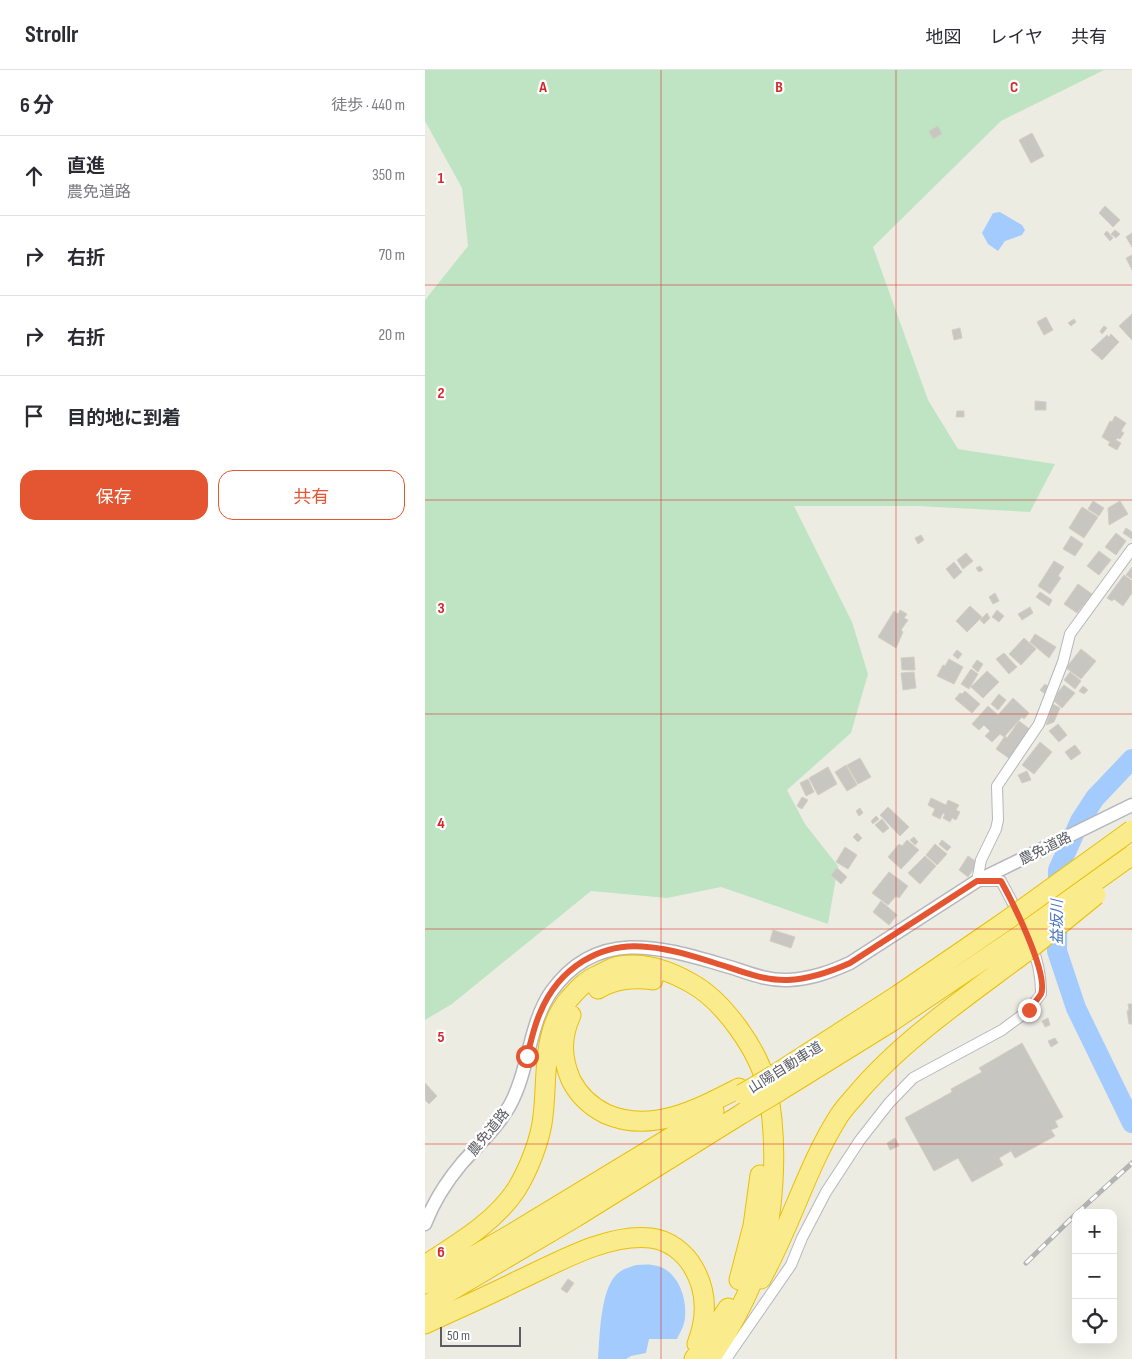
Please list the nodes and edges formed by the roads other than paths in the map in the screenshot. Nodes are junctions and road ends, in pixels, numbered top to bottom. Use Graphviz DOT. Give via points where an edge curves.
graph roads {
  1 [pos="1132,549"];
  2 [pos="1132,805"];
  3 [pos="1132,830"];
  4 [pos="1132,855"];
  5 [pos="1132,866"];
  6 [pos="977,881"];
  7 [pos="1021,945"];
  8 [pos="776,1083"];
  9 [pos="740,1091"];
  10 [pos="425,1224"];
  11 [pos="425,1265"];
  12 [pos="425,1284"];
  13 [pos="425,1306"];
  14 [pos="738,1312"];
  15 [pos="425,1324"];
  16 [pos="693,1359"];
  17 [pos="710,1359"];
  18 [pos="727,1359"];
  1 -- 6 [label="street" via="1071,634 1039,724 997,786 998,820 981,860"];
  2 -- 6 [label="street, 農免道路"];
  3 -- 8 [label="highway, 山陽自動車道, bridge"];
  4 -- 7 [label="highway, 山陽自動車道, bridge"];
  5 -- 7 [label="highway, bridge"];
  6 -- 10 [label="street, 農免道路" via="850,963 812,977 767,978 647,946 602,952 582,962 564,975 539,1014 520,1080 506,1112 442,1188"];
  6 -- 18 [label="street" via="1001,881 1037,960 1041,994 1029,1010 1002,1030 913,1078 889,1103 826,1192 791,1265"];
  7 -- 8 [label="highway, 山陽自動車道" via="891,1022"];
  7 -- 14 [label="highway" via="954,1007 873,1074 837,1117 773,1258 751,1298"];
  8 -- 9 [label="highway, 山陽自動車道, bridge"];
  8 -- 13 [label="highway, 山陽自動車道, bridge" via="743,1114"];
  9 -- 12 [label="highway, 山陽自動車道" via="513,1234"];
  9 -- 16 [label="highway" via="671,1118 644,1122 618,1119 594,1108 577,1091 566,1069 562,1049 565,1030 573,1012 600,987 621,980 644,978 669,983 711,1013 726,1031 740,1054 754,1089 761,1127 760,1181 743,1271 728,1308"];
  11 -- 14 [label="highway" via="495,1215 515,1190 527,1167 543,1117 548,1045 563,1005 593,977 619,966 649,966 675,973 719,1005 751,1048 766,1085 772,1124 773,1180 768,1226 754,1276"];
  14 -- 17 [label="highway"];
  15 -- 16 [label="highway" via="567,1258 627,1238 653,1238 672,1245 687,1257 701,1280 706,1305"];
}
